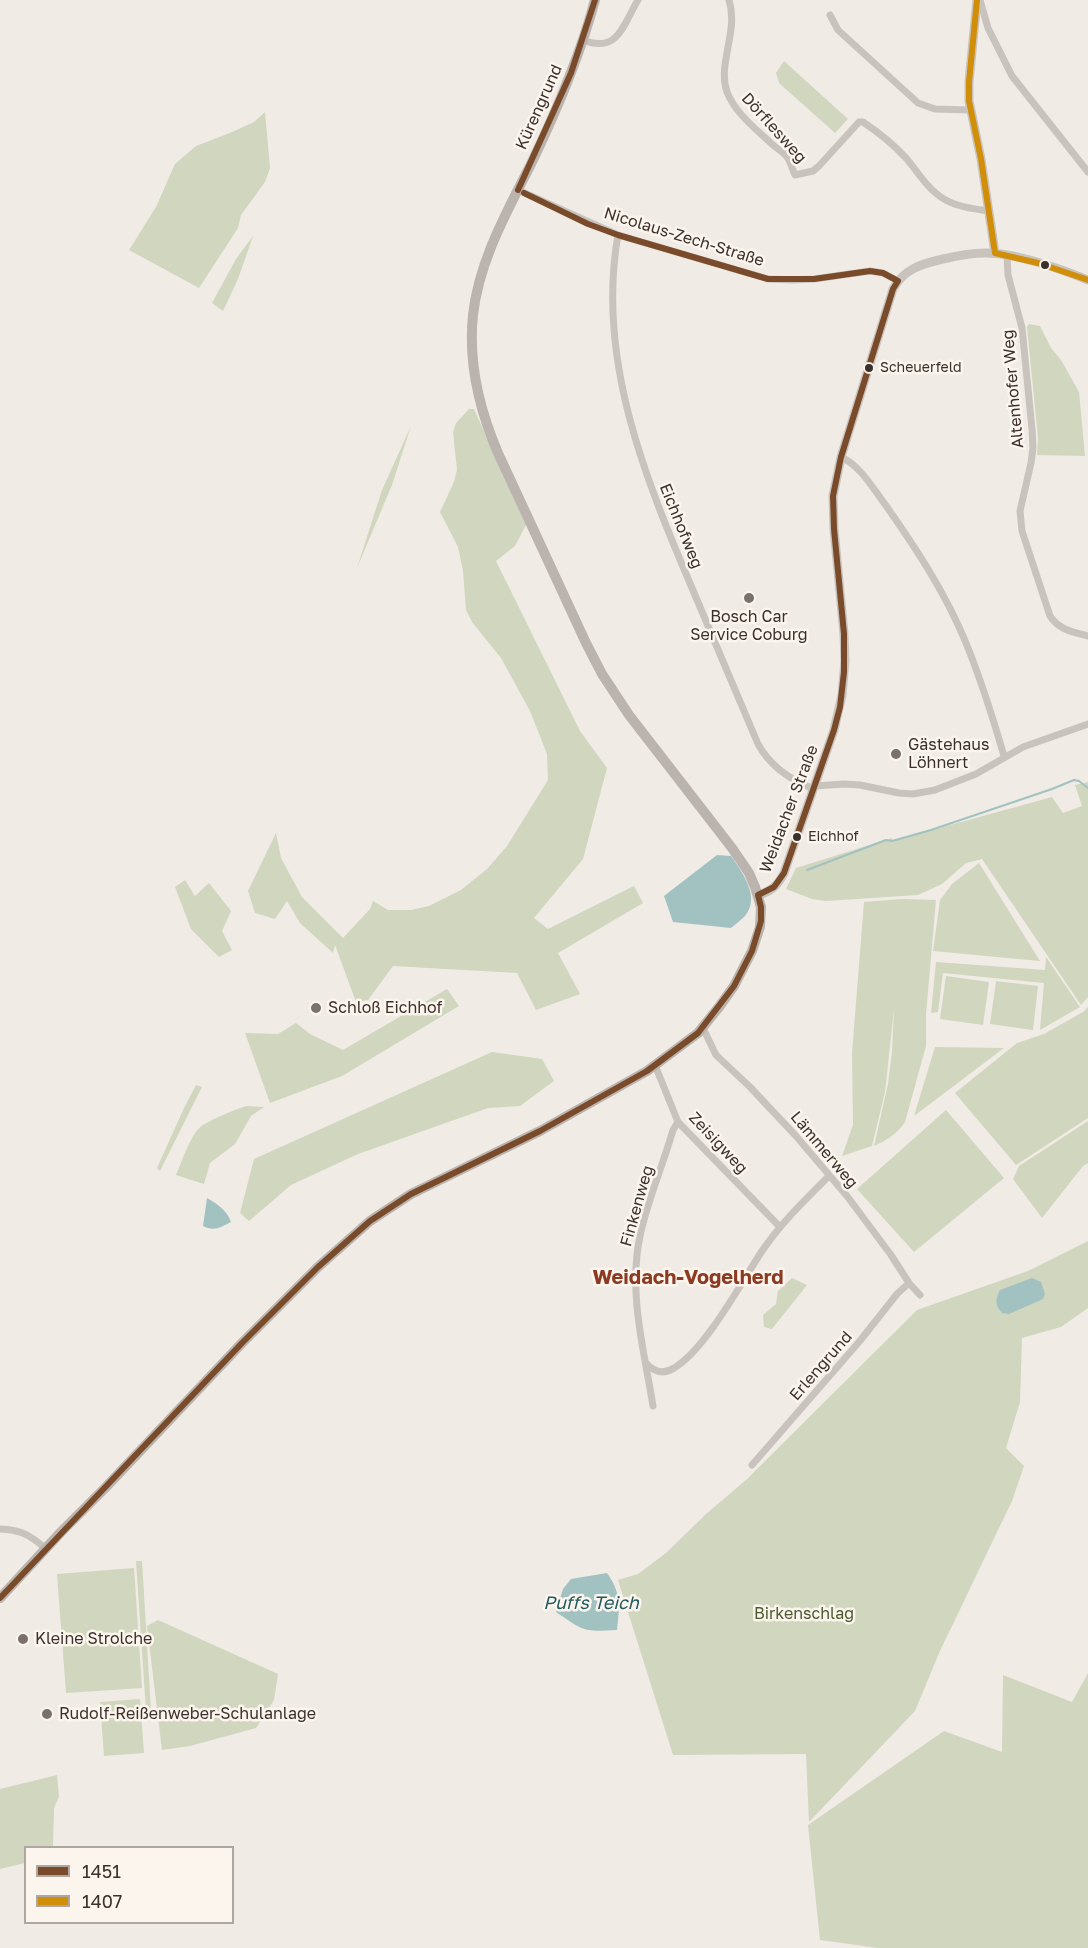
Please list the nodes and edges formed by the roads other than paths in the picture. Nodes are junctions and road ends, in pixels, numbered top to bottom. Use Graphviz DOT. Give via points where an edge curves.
graph roads {
  1 [pos="595,0"];
  2 [pos="638,0"];
  3 [pos="729,0"];
  4 [pos="978,0"];
  5 [pos="830,15"];
  6 [pos="976,22"];
  7 [pos="988,26"];
  8 [pos="583,40"];
  9 [pos="970,110"];
  10 [pos="1088,172"];
  11 [pos="518,190"];
  12 [pos="989,212"];
  13 [pos="618,235"];
  14 [pos="995,253"];
  15 [pos="1007,255"];
  16 [pos="898,280"];
  17 [pos="1088,280"];
  18 [pos="841,457"];
  19 [pos="1088,636"];
  20 [pos="1088,723"];
  21 [pos="1004,756"];
  22 [pos="814,787"];
  23 [pos="758,895"];
  24 [pos="703,1028"];
  25 [pos="655,1065"];
  26 [pos="678,1122"];
  27 [pos="829,1176"];
  28 [pos="780,1227"];
  29 [pos="909,1283"];
  30 [pos="920,1295"];
  31 [pos="646,1363"];
  32 [pos="653,1406"];
  33 [pos="752,1465"];
  34 [pos="0,1529"];
  35 [pos="46,1549"];
  36 [pos="0,1598"];
  1 -- 8 [label="main road, Kürengrund"];
  2 -- 8 [label="street" via="613,41 596,44"];
  3 -- 12 [label="street, Dörflesweg" via="732,30 725,68 728,94 741,113 787,157 795,174 813,171 863,122 888,140 944,199"];
  4 -- 6 [label="street"];
  4 -- 7 [label="street"];
  5 -- 9 [label="street" via="838,30 918,103 935,109"];
  6 -- 7 [label="street" via="982,17"];
  6 -- 9 [label="street"];
  7 -- 10 [label="street" via="1012,76"];
  8 -- 11 [label="main road, Kürengrund"];
  9 -- 12 [label="street"];
  11 -- 13 [label="street, Nicolaus-Zech-Straße"];
  11 -- 23 [label="main road, Kürengrund" via="483,270 473,312 472,360 482,412 602,674 628,715 732,848"];
  12 -- 14 [label="street"];
  13 -- 16 [label="street, Nicolaus-Zech-Straße" via="768,279 814,279 870,271"];
  13 -- 22 [label="street, Eichhofweg" via="613,258 613,295 620,374 651,490 758,744 773,765 788,777"];
  14 -- 15 [label="street"];
  14 -- 16 [label="street" via="930,262"];
  15 -- 17 [label="street"];
  15 -- 19 [label="street, Altenhofer Weg" via="1008,275 1022,328 1032,429 1031,463 1020,511 1023,531 1053,621"];
  16 -- 18 [label="street, Weidacher Straße"];
  18 -- 21 [label="street" via="857,467 937,584 966,642"];
  18 -- 22 [label="street, Weidacher Straße" via="833,508 844,672 836,722"];
  20 -- 21 [label="street"];
  21 -- 22 [label="street" via="976,774 913,794 860,785"];
  22 -- 23 [label="street, Weidacher Straße" via="780,882"];
  23 -- 24 [label="main road, Weidacher Straße" via="761,921 752,951 734,986"];
  24 -- 25 [label="main road, Weidacher Straße"];
  24 -- 27 [label="street, Lämmerweg" via="716,1055 772,1110"];
  25 -- 26 [label="street, Zeisigweg"];
  25 -- 35 [label="main road, Weidacher Straße" via="537,1132 393,1204 370,1221 242,1343"];
  26 -- 28 [label="street, Zeisigweg"];
  26 -- 31 [label="street, Finkenweg" via="639,1237 637,1305"];
  27 -- 28 [label="street"];
  27 -- 29 [label="street, Lämmerweg"];
  28 -- 31 [label="street" via="709,1331 682,1362 662,1372"];
  29 -- 30 [label="street, Lämmerweg"];
  29 -- 33 [label="street, Erlengrund"];
  31 -- 32 [label="street, Finkenweg"];
  34 -- 35 [label="street" via="27,1533"];
  35 -- 36 [label="main road, Weidacher Straße"];
}
